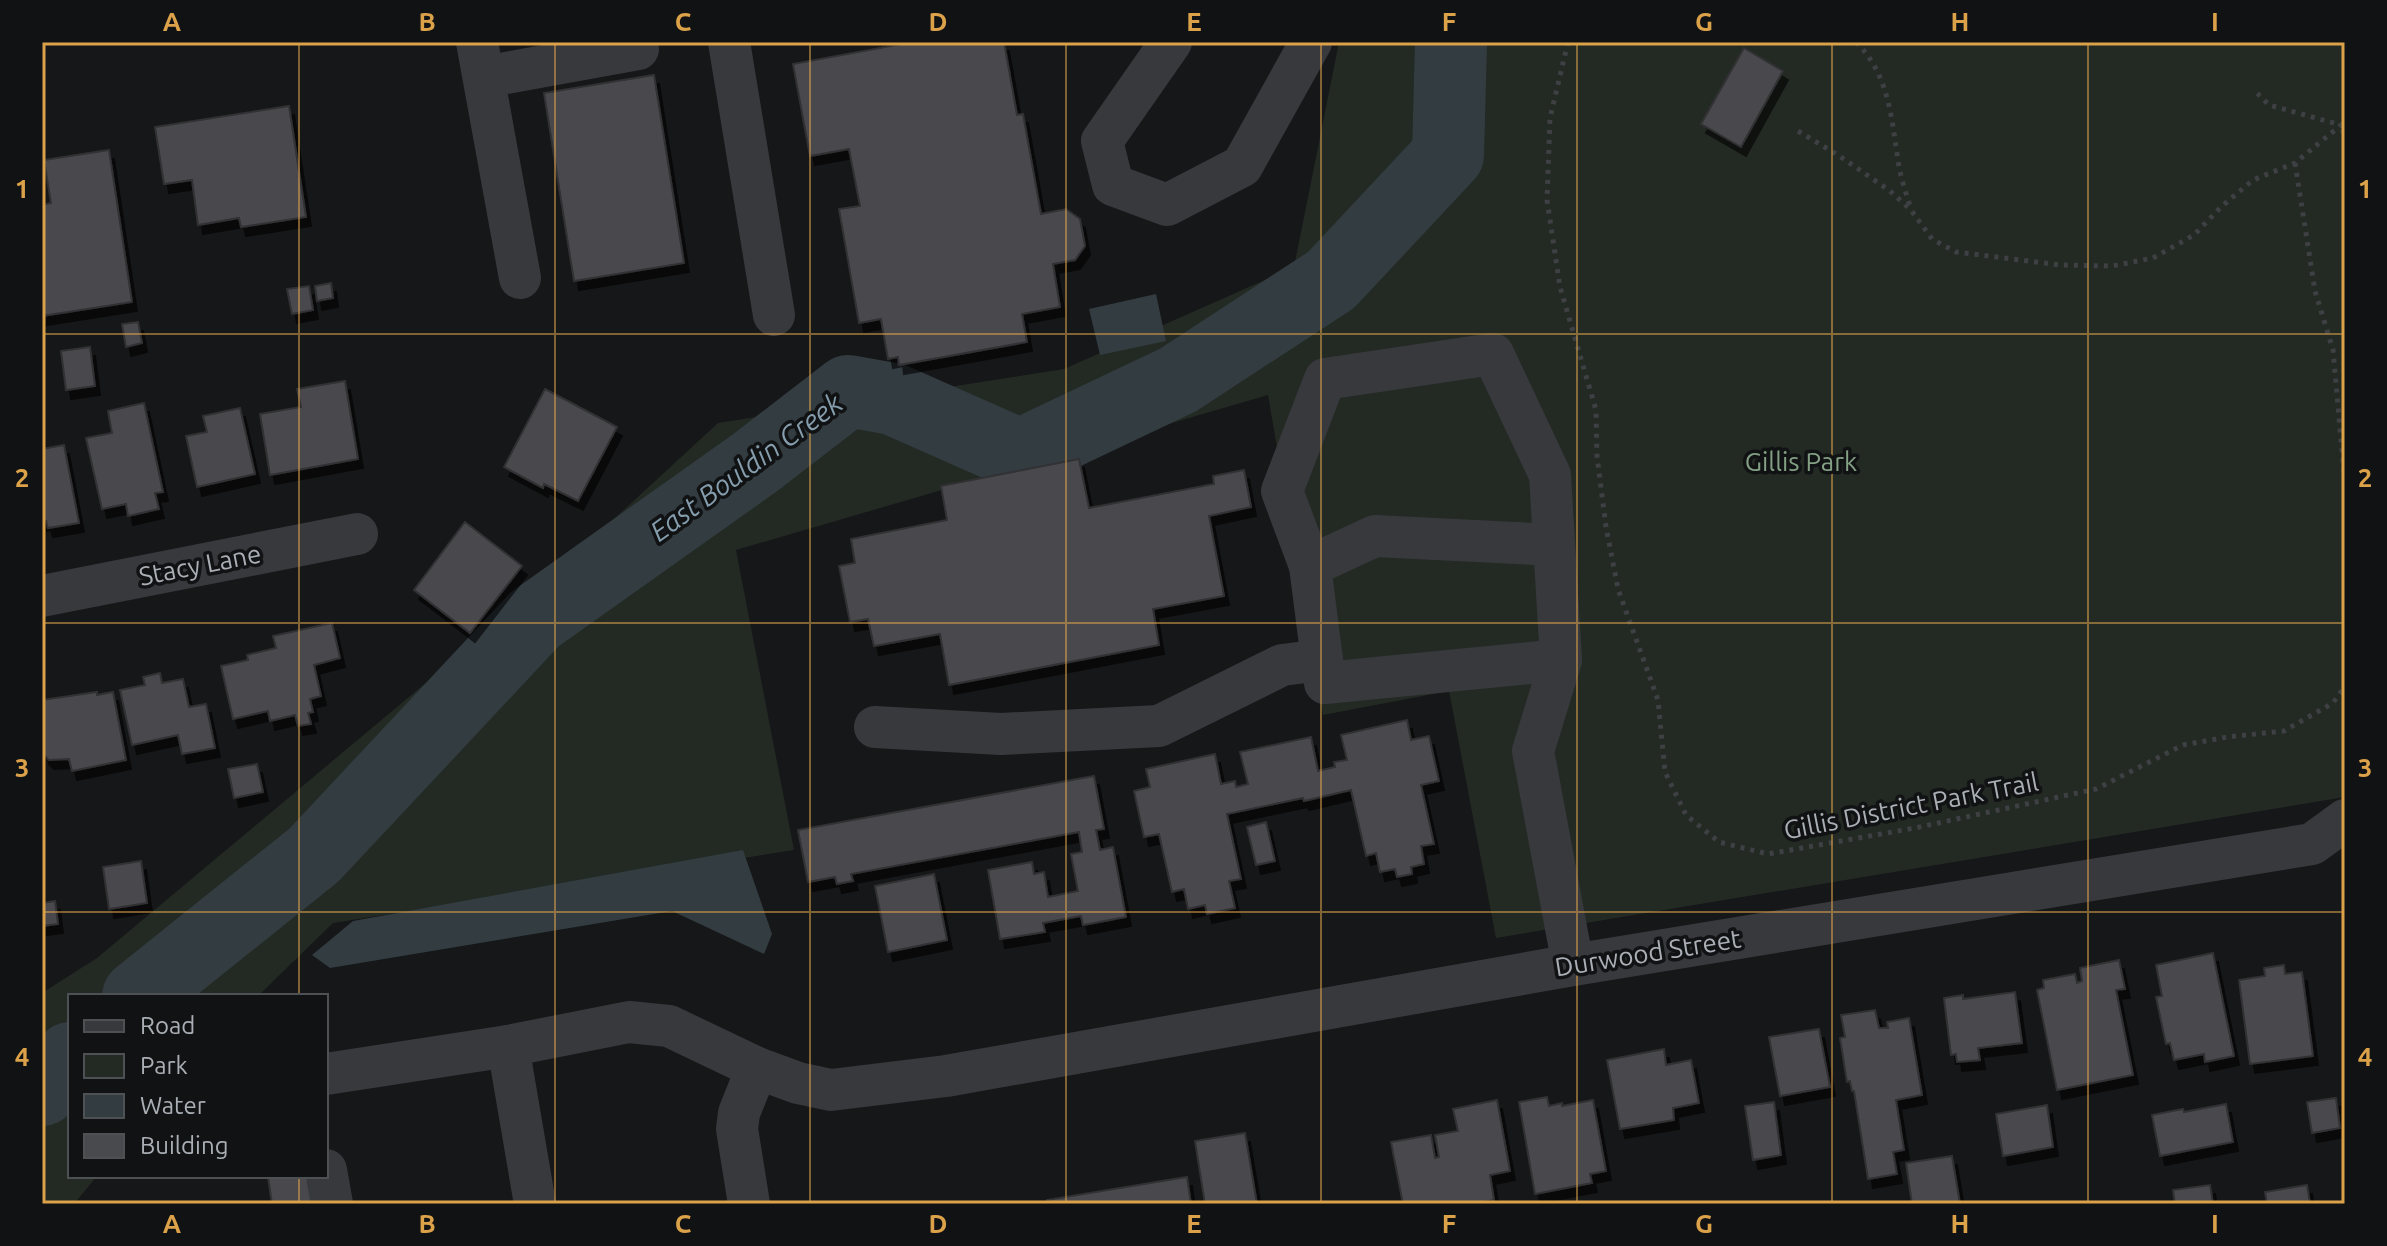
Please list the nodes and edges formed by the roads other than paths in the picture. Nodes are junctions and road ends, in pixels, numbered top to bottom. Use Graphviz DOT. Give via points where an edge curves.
graph roads {
  1 [pos="729,42"];
  2 [pos="1171,42"];
  3 [pos="1311,42"];
  4 [pos="638,49"];
  5 [pos="480,60"];
  6 [pos="520,278"];
  7 [pos="774,315"];
  8 [pos="357,534"];
  9 [pos="1554,545"];
  10 [pos="1310,566"];
  11 [pos="42,596"];
  12 [pos="1322,660"];
  13 [pos="1561,660"];
  14 [pos="875,727"];
  15 [pos="2345,820"];
  16 [pos="1573,965"];
  17 [pos="508,1046"];
  18 [pos="757,1068"];
  19 [pos="328,1074"];
  20 [pos="327,1178"];
  21 [pos="332,1204"];
  22 [pos="535,1204"];
  23 [pos="749,1204"];
  1 -- 7 [label="street"];
  2 -- 3 [label="street" via="1102,141 1113,185 1167,205 1242,166"];
  4 -- 5 [label="street"];
  5 -- 6 [label="street"];
  8 -- 11 [label="street, Stacy Lane"];
  9 -- 10 [label="street" via="1375,536"];
  9 -- 10 [label="street" via="1550,475 1493,354 1325,379 1282,491"];
  9 -- 13 [label="street"];
  10 -- 12 [label="street"];
  12 -- 13 [label="street" via="1325,683"];
  12 -- 14 [label="street" via="1282,665 1159,726 1001,734"];
  13 -- 16 [label="street" via="1533,751"];
  15 -- 16 [label="street, Durwood Street" via="2312,844"];
  16 -- 18 [label="street, Durwood Street" via="946,1076 831,1090"];
  17 -- 18 [label="street, Durwood Street" via="629,1022 649,1023 686,1033"];
  17 -- 19 [label="street, Durwood Street"];
  17 -- 22 [label="street"];
  18 -- 23 [label="street" via="737,1129"];
  20 -- 21 [label="street"];
}
